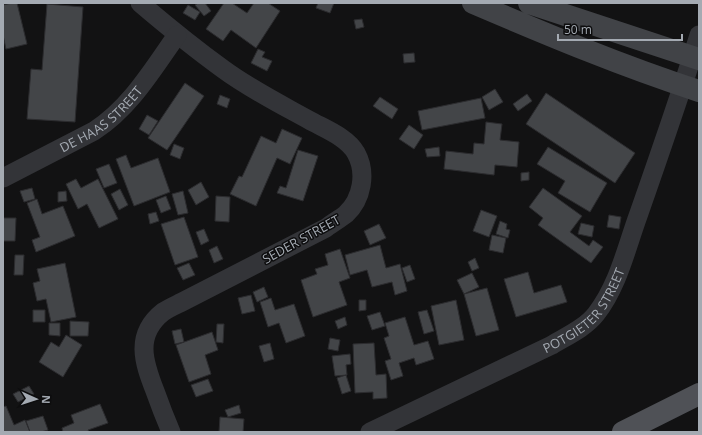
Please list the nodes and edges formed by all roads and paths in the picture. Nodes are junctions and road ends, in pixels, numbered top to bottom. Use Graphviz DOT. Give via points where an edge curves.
graph roads {
  1 [pos="140,3"];
  2 [pos="473,3"];
  3 [pos="529,3"];
  4 [pos="177,35"];
  5 [pos="699,35"];
  6 [pos="695,58"];
  7 [pos="691,88"];
  8 [pos="3,178"];
  9 [pos="699,394"];
  10 [pos="171,432"];
  11 [pos="370,432"];
  12 [pos="623,432"];
  1 -- 4 [label="street, SEDER STREET"];
  2 -- 7 [label="main road" via="641,72"];
  3 -- 6 [label="main road"];
  4 -- 8 [label="street, DE HAAS STREET" via="128,102 107,122"];
  4 -- 10 [label="street, SEDER STREET" via="260,93 341,138 355,151 362,174 360,192 342,217 326,228 163,312 155,321 146,335 143,354"];
  5 -- 6 [label="street, POTGIETER STREET"];
  6 -- 7 [label="street, POTGIETER STREET"];
  7 -- 11 [label="street, POTGIETER STREET" via="614,282 596,315 575,332 552,345"];
  9 -- 12 [label="main road"];
}
